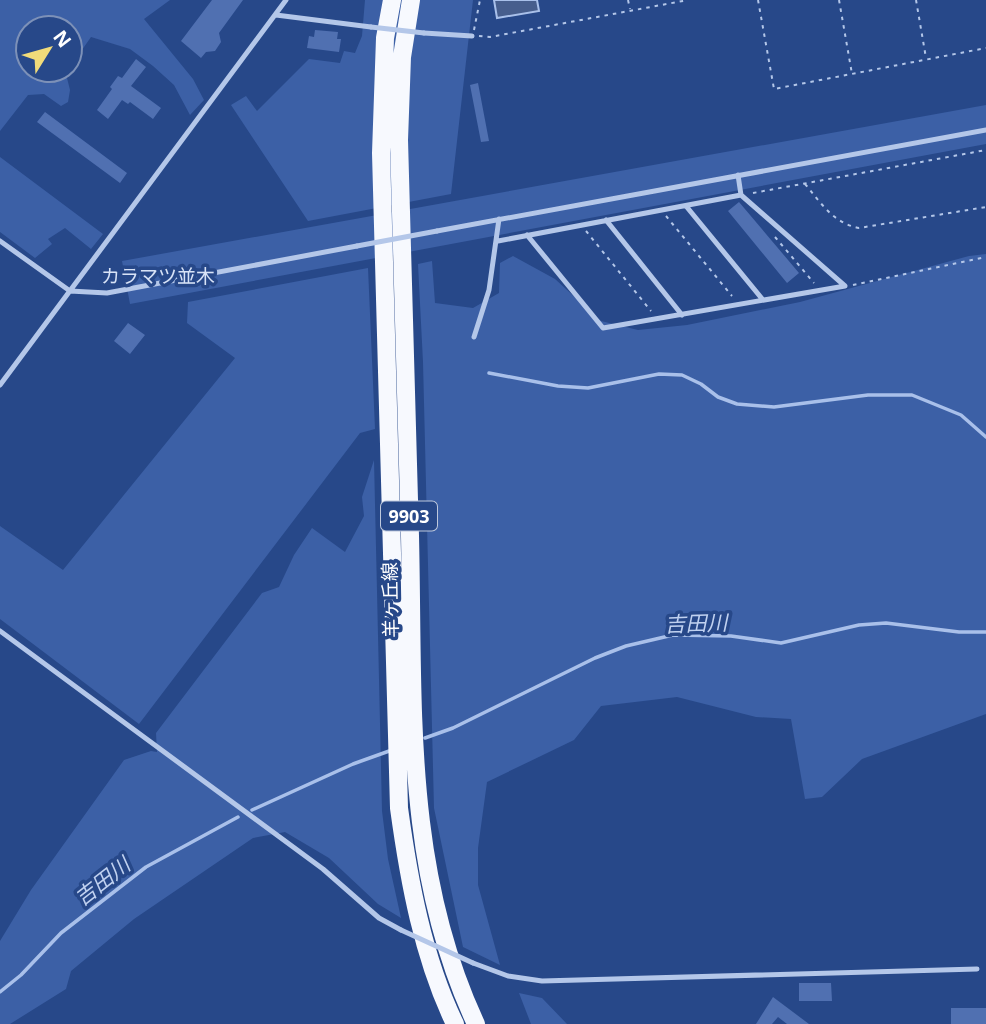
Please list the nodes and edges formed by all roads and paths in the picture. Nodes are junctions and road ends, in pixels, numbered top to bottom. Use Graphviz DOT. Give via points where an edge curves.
graph roads {
  1 [pos="286,0"];
  2 [pos="392,0"];
  3 [pos="411,0"];
  4 [pos="480,0"];
  5 [pos="628,0"];
  6 [pos="688,0"];
  7 [pos="758,0"];
  8 [pos="839,0"];
  9 [pos="916,0"];
  10 [pos="630,11"];
  11 [pos="276,15"];
  12 [pos="472,36"];
  13 [pos="986,48"];
  14 [pos="926,60"];
  15 [pos="852,74"];
  16 [pos="986,130"];
  17 [pos="738,175"];
  18 [pos="805,184"];
  19 [pos="741,195"];
  20 [pos="686,205"];
  21 [pos="986,207"];
  22 [pos="661,210"];
  23 [pos="499,219"];
  24 [pos="606,220"];
  25 [pos="580,225"];
  26 [pos="527,235"];
  27 [pos="776,237"];
  28 [pos="498,240"];
  29 [pos="0,241"];
  30 [pos="986,257"];
  31 [pos="845,286"];
  32 [pos="820,290"];
  33 [pos="70,291"];
  34 [pos="764,300"];
  35 [pos="739,305"];
  36 [pos="682,314"];
  37 [pos="657,319"];
  38 [pos="474,337"];
  39 [pos="0,384"];
  40 [pos="0,631"];
  41 [pos="977,969"];
  42 [pos="455,1024"];
  43 [pos="476,1024"];
  1 -- 11 [label="lane"];
  2 -- 42 [label="main road, 羊ヶ丘線 / 9903" via="385,38 381,153 400,808 415,902"];
  3 -- 43 [label="main road, 羊ヶ丘線 / 9903" via="402,57 399,140 415,755 425,863 453,965"];
  4 -- 12 [label="path"];
  5 -- 10 [label="path"];
  6 -- 10 [label="path"];
  7 -- 15 [label="path" via="774,89"];
  8 -- 15 [label="path"];
  9 -- 14 [label="path"];
  10 -- 12 [label="path" via="490,37"];
  11 -- 12 [label="lane, bridge"];
  11 -- 33 [label="lane"];
  13 -- 14 [label="path"];
  14 -- 15 [label="path"];
  16 -- 17 [label="lane"];
  17 -- 19 [label="lane"];
  17 -- 23 [label="lane"];
  18 -- 21 [label="path" via="835,218 859,228"];
  19 -- 22 [label="lane"];
  19 -- 31 [label="lane"];
  20 -- 34 [label="lane"];
  22 -- 24 [label="lane"];
  22 -- 35 [label="path"];
  23 -- 28 [label="lane"];
  23 -- 33 [label="lane, bridge" via="107,293"];
  24 -- 25 [label="lane"];
  24 -- 36 [label="lane"];
  25 -- 26 [label="lane"];
  25 -- 37 [label="path"];
  26 -- 28 [label="lane"];
  26 -- 37 [label="lane" via="603,328"];
  27 -- 32 [label="path"];
  28 -- 38 [label="lane"];
  29 -- 33 [label="lane"];
  30 -- 31 [label="path"];
  31 -- 32 [label="lane"];
  32 -- 34 [label="lane"];
  33 -- 39 [label="lane"];
  34 -- 35 [label="lane"];
  35 -- 36 [label="lane"];
  36 -- 37 [label="lane"];
  40 -- 41 [label="lane, bridge" via="323,869 379,918 508,976 542,981"];
}
